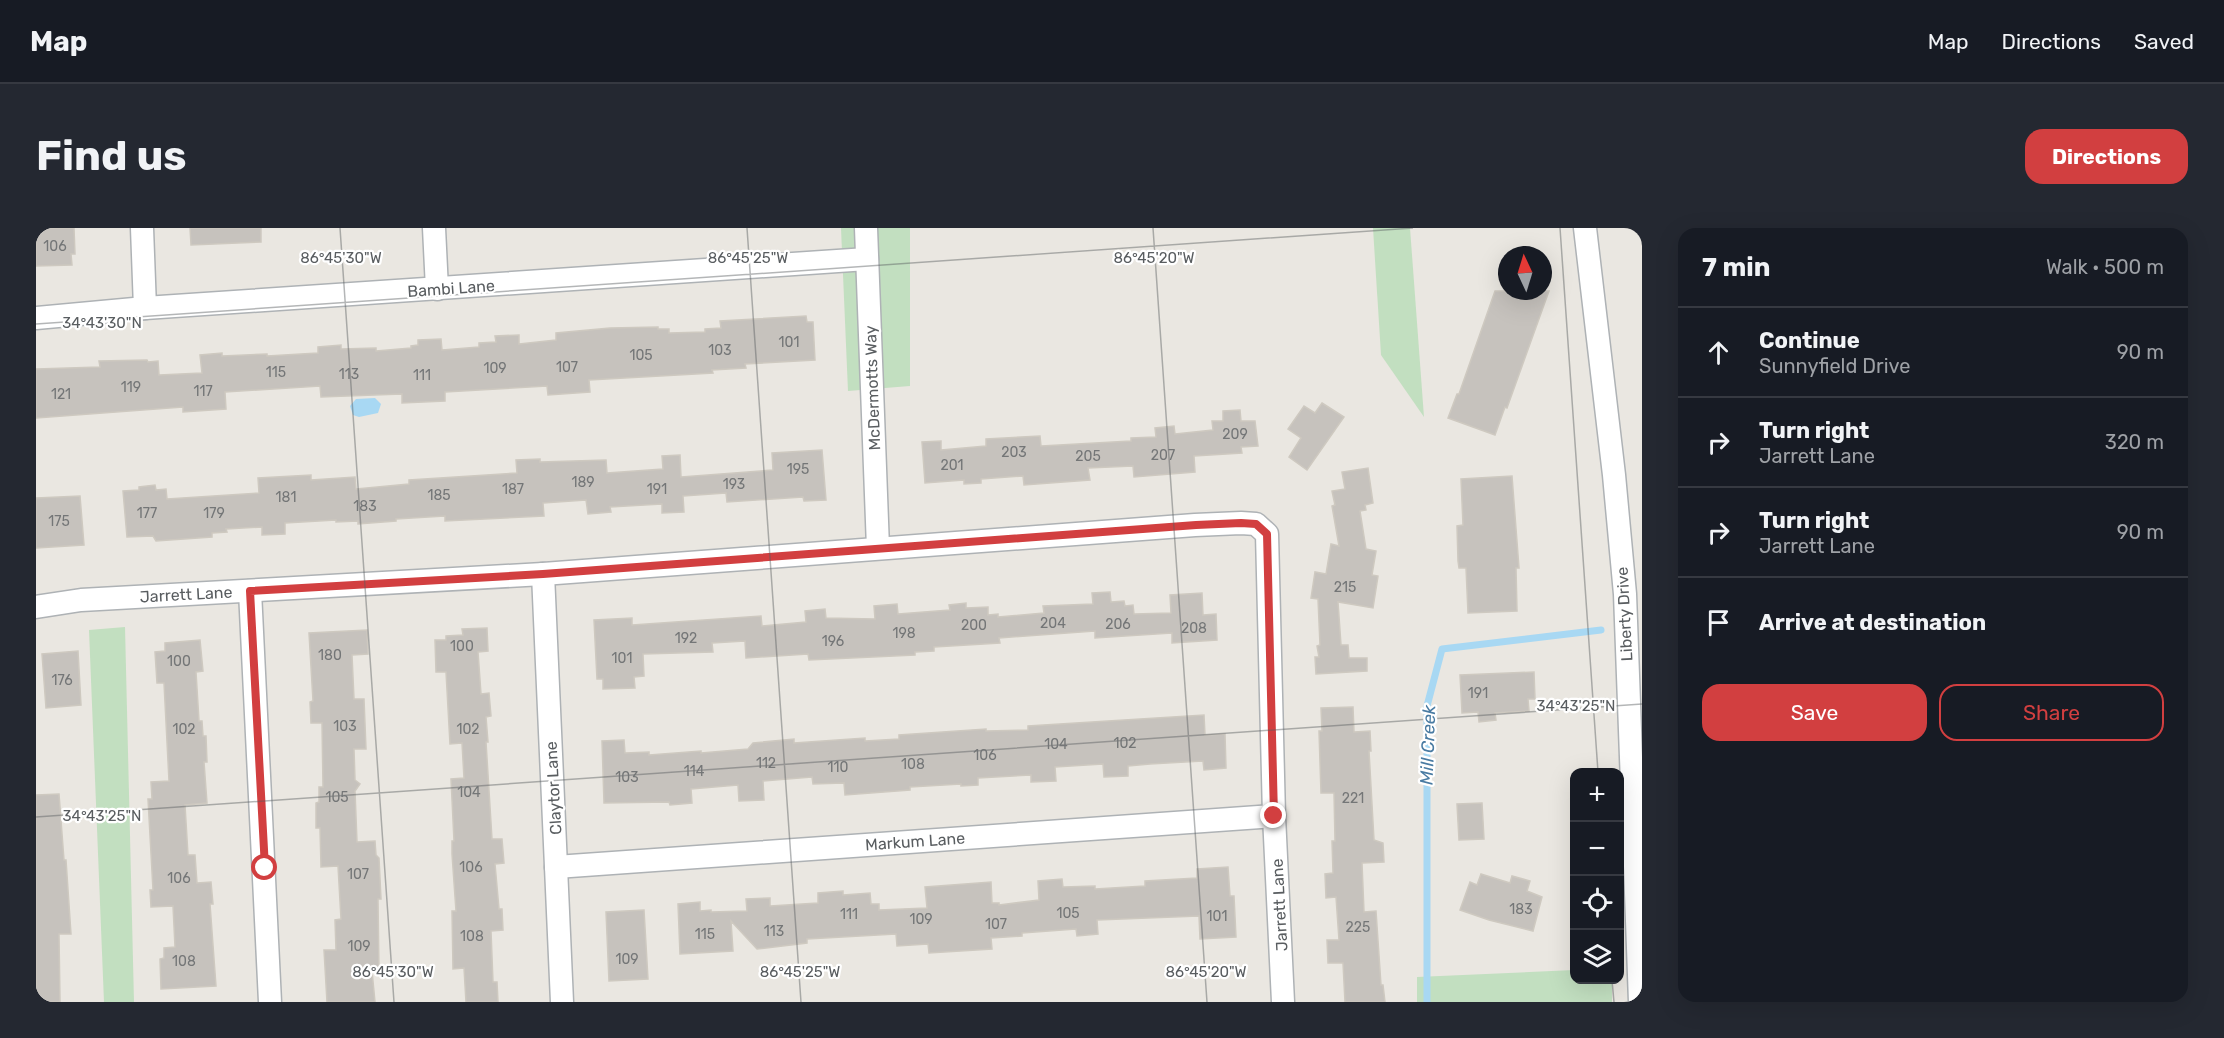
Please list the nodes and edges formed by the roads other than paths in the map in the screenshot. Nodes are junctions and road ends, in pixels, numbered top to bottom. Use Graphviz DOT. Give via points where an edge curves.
graph roads {
  1 [pos="142,228"];
  2 [pos="434,228"];
  3 [pos="866,228"];
  4 [pos="1586,228"];
  5 [pos="867,260"];
  6 [pos="437,289"];
  7 [pos="145,308"];
  8 [pos="36,318"];
  9 [pos="878,548"];
  10 [pos="543,574"];
  11 [pos="250,591"];
  12 [pos="36,607"];
  13 [pos="1274,816"];
  14 [pos="556,867"];
  15 [pos="270,1002"];
  16 [pos="561,1002"];
  17 [pos="1283,1002"];
  18 [pos="1640,1002"];
  1 -- 7 [label="street"];
  2 -- 6 [label="street"];
  3 -- 5 [label="street, McDermotts Way"];
  4 -- 18 [label="street, Liberty Drive" via="1625,594"];
  5 -- 6 [label="street, Bambi Lane"];
  5 -- 9 [label="street, McDermotts Way"];
  6 -- 7 [label="street, Bambi Lane"];
  7 -- 8 [label="street, Bambi Lane"];
  9 -- 10 [label="street, Jarrett Lane"];
  9 -- 13 [label="street, Jarrett Lane" via="1256,524 1267,534"];
  10 -- 11 [label="street, Jarrett Lane"];
  10 -- 14 [label="street, Claytor Lane"];
  11 -- 12 [label="street, Jarrett Lane" via="81,600"];
  11 -- 15 [label="street"];
  13 -- 14 [label="street, Markum Lane"];
  13 -- 17 [label="street, Jarrett Lane"];
  14 -- 16 [label="street, Claytor Lane"];
}
